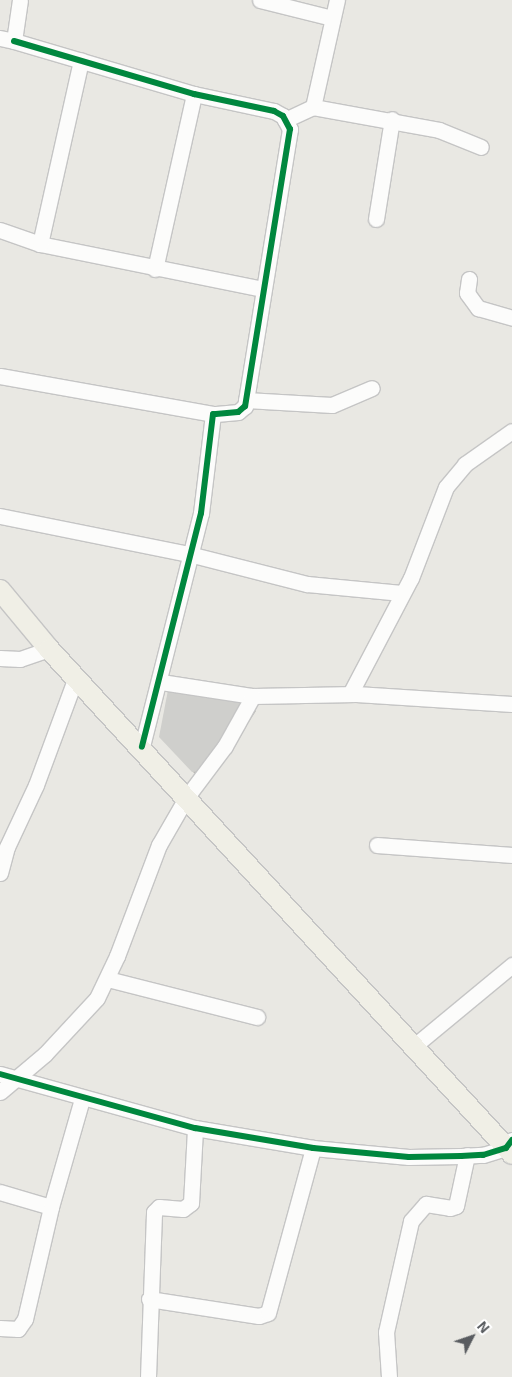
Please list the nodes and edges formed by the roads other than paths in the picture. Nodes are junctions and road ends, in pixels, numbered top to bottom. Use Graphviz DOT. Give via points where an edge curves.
graph roads {
  1 [pos="20,0"];
  2 [pos="260,0"];
  3 [pos="337,0"];
  4 [pos="332,18"];
  5 [pos="7,39"];
  6 [pos="81,61"];
  7 [pos="194,94"];
  8 [pos="313,107"];
  9 [pos="285,120"];
  10 [pos="392,120"];
  11 [pos="481,147"];
  12 [pos="376,219"];
  13 [pos="0,230"];
  14 [pos="40,244"];
  15 [pos="155,269"];
  16 [pos="469,279"];
  17 [pos="264,289"];
  18 [pos="512,318"];
  19 [pos="0,376"];
  20 [pos="372,388"];
  21 [pos="246,400"];
  22 [pos="213,414"];
  23 [pos="512,431"];
  24 [pos="0,516"];
  25 [pos="189,554"];
  26 [pos="0,590"];
  27 [pos="402,593"];
  28 [pos="49,649"];
  29 [pos="0,658"];
  30 [pos="76,677"];
  31 [pos="161,682"];
  32 [pos="350,694"];
  33 [pos="253,696"];
  34 [pos="512,704"];
  35 [pos="142,747"];
  36 [pos="186,798"];
  37 [pos="7,828"];
  38 [pos="377,845"];
  39 [pos="512,855"];
  40 [pos="0,873"];
  41 [pos="512,965"];
  42 [pos="108,979"];
  43 [pos="257,1017"];
  44 [pos="414,1047"];
  45 [pos="0,1074"];
  46 [pos="17,1078"];
  47 [pos="0,1092"];
  48 [pos="82,1099"];
  49 [pos="195,1128"];
  50 [pos="510,1147"];
  51 [pos="313,1148"];
  52 [pos="467,1155"];
  53 [pos="0,1192"];
  54 [pos="51,1206"];
  55 [pos="149,1299"];
  56 [pos="0,1328"];
  57 [pos="148,1377"];
  58 [pos="390,1377"];
  1 -- 5 [label="street"];
  2 -- 4 [label="street"];
  3 -- 4 [label="street"];
  4 -- 8 [label="street"];
  5 -- 6 [label="street"];
  6 -- 7 [label="street"];
  6 -- 14 [label="street"];
  7 -- 9 [label="street" via="268,110"];
  7 -- 15 [label="street"];
  8 -- 9 [label="street"];
  8 -- 10 [label="street"];
  9 -- 17 [label="street" via="290,135"];
  10 -- 11 [label="street" via="439,130"];
  10 -- 12 [label="street"];
  13 -- 14 [label="street"];
  14 -- 15 [label="street"];
  15 -- 17 [label="street"];
  16 -- 18 [label="street" via="467,293 478,308"];
  17 -- 21 [label="street"];
  19 -- 22 [label="street"];
  20 -- 21 [label="street" via="332,405"];
  21 -- 22 [label="street" via="238,412"];
  22 -- 25 [label="street" via="201,514"];
  23 -- 27 [label="street" via="455,473 440,499 412,578"];
  24 -- 25 [label="street"];
  25 -- 27 [label="street" via="307,584"];
  25 -- 31 [label="street"];
  26 -- 28 [label="main road"];
  27 -- 32 [label="street"];
  28 -- 29 [label="street" via="20,659"];
  28 -- 30 [label="main road"];
  30 -- 35 [label="main road"];
  30 -- 37 [label="street" via="36,785"];
  31 -- 33 [label="street"];
  31 -- 35 [label="street"];
  32 -- 33 [label="street"];
  32 -- 34 [label="street"];
  33 -- 36 [label="street" via="225,746"];
  35 -- 36 [label="main road"];
  36 -- 42 [label="street" via="159,845"];
  36 -- 44 [label="main road"];
  37 -- 40 [label="street"];
  38 -- 39 [label="street"];
  41 -- 44 [label="street"];
  42 -- 43 [label="street"];
  42 -- 46 [label="street" via="79,1021"];
  44 -- 50 [label="main road"];
  45 -- 46 [label="street"];
  46 -- 47 [label="street"];
  46 -- 48 [label="street"];
  48 -- 49 [label="street"];
  48 -- 54 [label="street"];
  49 -- 51 [label="street"];
  49 -- 55 [label="street" via="191,1203 183,1210 159,1207 154,1212"];
  50 -- 52 [label="street"];
  51 -- 52 [label="street" via="409,1157"];
  51 -- 55 [label="street" via="268,1313 259,1316"];
  52 -- 58 [label="street" via="456,1205 450,1208 426,1204 411,1221 386,1332"];
  53 -- 54 [label="street"];
  54 -- 56 [label="street" via="23,1323 18,1329"];
  55 -- 57 [label="street"];
}
